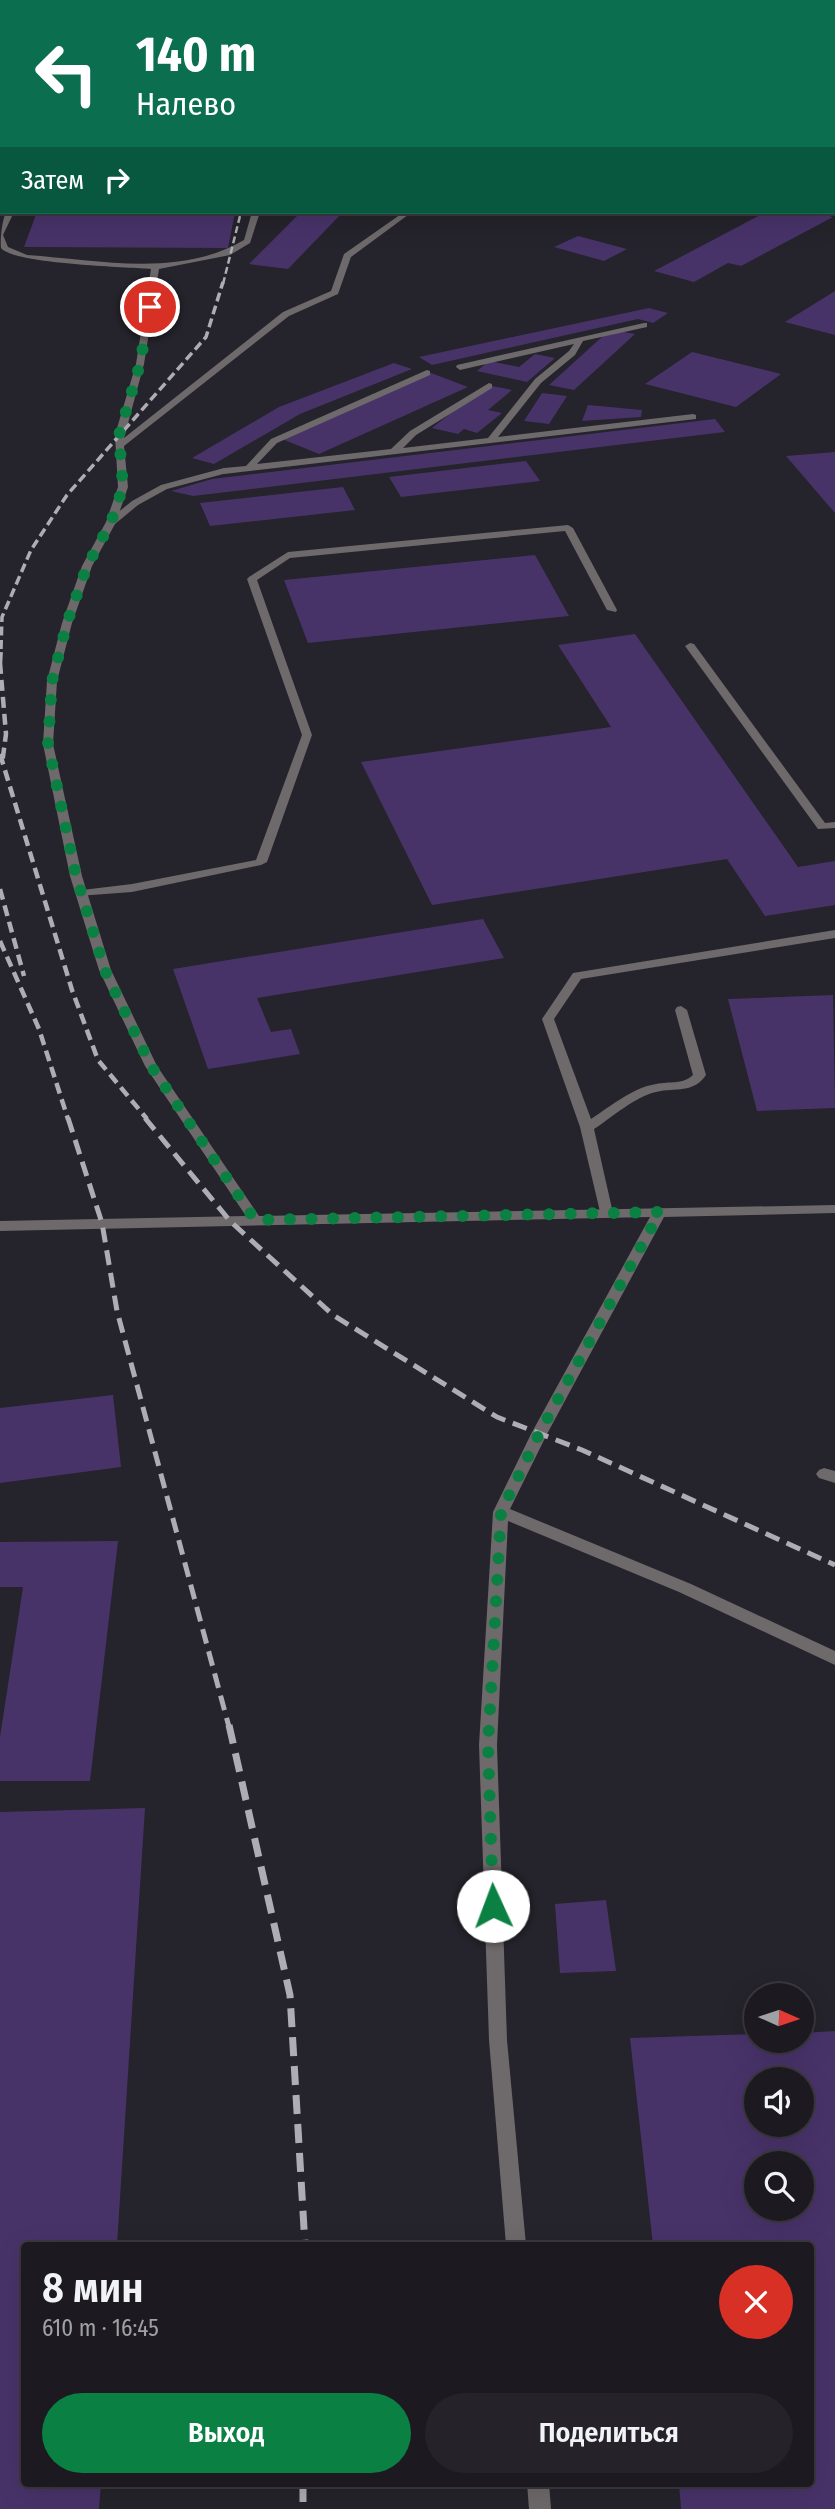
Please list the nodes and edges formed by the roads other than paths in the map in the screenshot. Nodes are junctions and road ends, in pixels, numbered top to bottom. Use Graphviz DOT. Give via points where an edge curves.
graph roads {
  1 [pos="9,214"];
  2 [pos="255,214"];
  3 [pos="405,214"];
  4 [pos="0,235"];
  5 [pos="155,267"];
  6 [pos="644,325"];
  7 [pos="580,340"];
  8 [pos="460,367"];
  9 [pos="427,373"];
  10 [pos="489,386"];
  11 [pos="694,417"];
  12 [pos="492,439"];
  13 [pos="120,444"];
  14 [pos="393,452"];
  15 [pos="250,468"];
  16 [pos="111,522"];
  17 [pos="612,610"];
  18 [pos="690,646"];
  19 [pos="835,825"];
  20 [pos="82,894"];
  21 [pos="835,934"];
  22 [pos="681,1010"];
  23 [pos="587,1126"];
  24 [pos="835,1209"];
  25 [pos="660,1212"];
  26 [pos="606,1213"];
  27 [pos="255,1220"];
  28 [pos="0,1226"];
  29 [pos="501,1512"];
  30 [pos="835,1658"];
  31 [pos="516,2242"];
  32 [pos="538,2487"];
  33 [pos="540,2509"];
  1 -- 4 [label="street"];
  2 -- 5 [label="street" via="247,241 234,249"];
  3 -- 13 [label="street" via="347,256 335,292 286,314"];
  4 -- 5 [label="street" via="5,248 26,257"];
  5 -- 13 [label="street" via="140,364 125,408"];
  6 -- 7 [label="street"];
  7 -- 8 [label="street"];
  7 -- 12 [label="street" via="572,353 538,381"];
  9 -- 15 [label="street" via="274,441"];
  10 -- 14 [label="street" via="414,433"];
  11 -- 12 [label="street"];
  12 -- 14 [label="street"];
  13 -- 16 [label="street" via="123,487"];
  14 -- 15 [label="street"];
  15 -- 16 [label="street" via="164,487"];
  16 -- 20 [label="street" via="87,566 52,681 48,744"];
  17 -- 20 [label="street" via="568,528 288,555 252,579 307,735 261,862"];
  18 -- 19 [label="street" via="822,827"];
  20 -- 27 [label="street" via="105,971 151,1066"];
  21 -- 23 [label="street" via="577,976 548,1018"];
  22 -- 23 [label="street" via="699,1075 696,1081 653,1088"];
  23 -- 26 [label="street"];
  24 -- 25 [label="street"];
  25 -- 26 [label="street"];
  25 -- 29 [label="street"];
  26 -- 27 [label="street"];
  27 -- 28 [label="street"];
  29 -- 30 [label="street" via="685,1588"];
  29 -- 31 [label="street" via="488,1745 498,2040"];
  32 -- 33 [label="street"];
}
